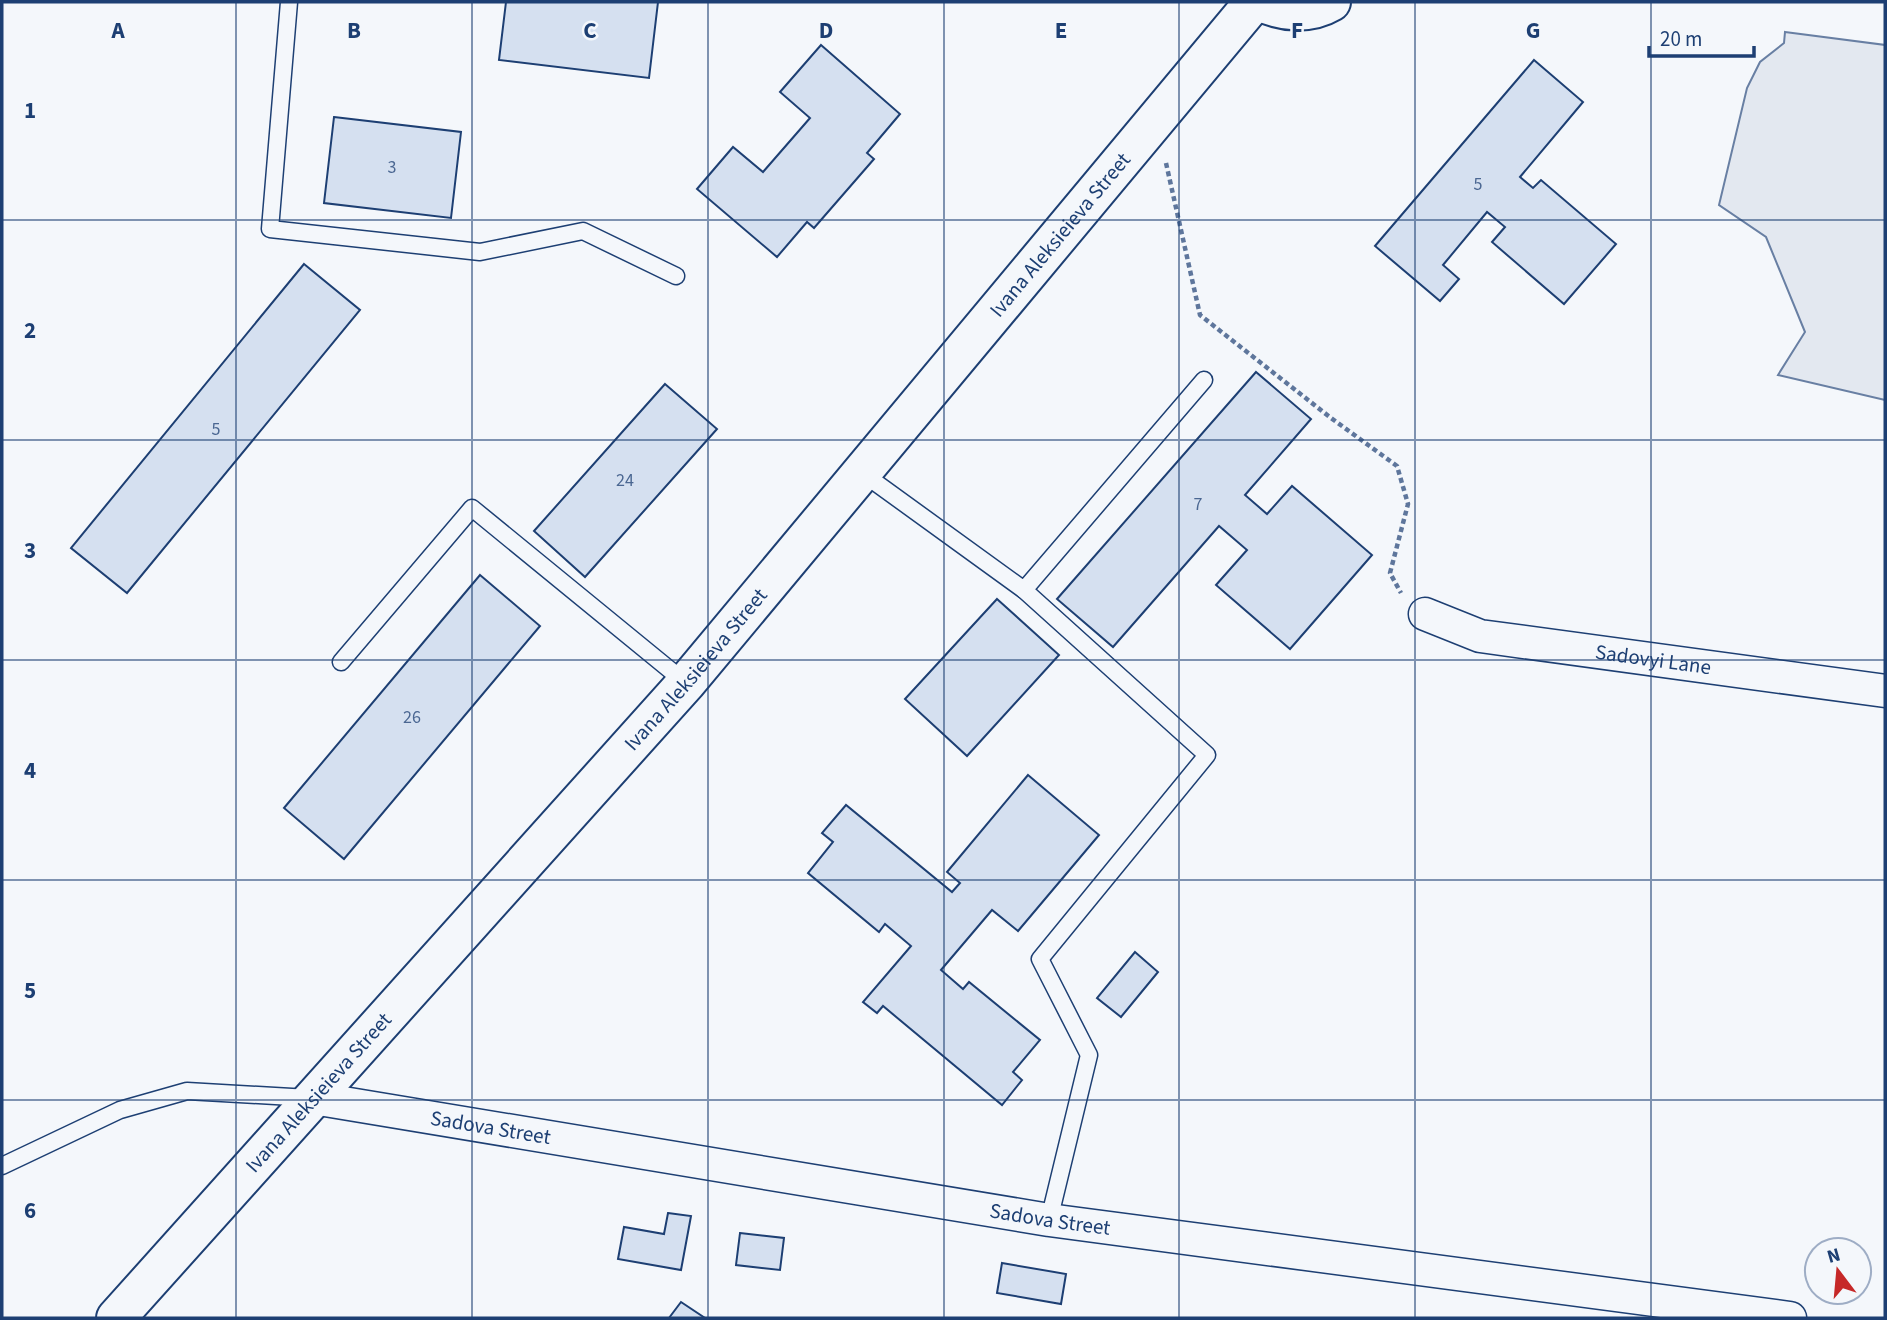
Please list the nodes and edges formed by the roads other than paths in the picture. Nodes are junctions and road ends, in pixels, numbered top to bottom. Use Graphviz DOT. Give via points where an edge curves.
graph roads {
  1 [pos="289,2"];
  2 [pos="1254,2"];
  3 [pos="1261,2"];
  4 [pos="1331,2"];
  5 [pos="676,275"];
  6 [pos="1204,380"];
  7 [pos="861,471"];
  8 [pos="1024,590"];
  9 [pos="1425,614"];
  10 [pos="341,662"];
  11 [pos="686,683"];
  12 [pos="1885,691"];
  13 [pos="313,1098"];
  14 [pos="2,1166"];
  15 [pos="1049,1220"];
  16 [pos="116,1318"];
  17 [pos="1790,1318"];
  1 -- 5 [label="lane" via="270,229 480,252 583,231"];
  2 -- 7 [label="street, Ivana Aleksieieva Street"];
  3 -- 4 [label="street" via="1301,11"];
  6 -- 8 [label="lane"];
  7 -- 8 [label="lane"];
  7 -- 11 [label="street, Ivana Aleksieieva Street"];
  8 -- 15 [label="lane" via="1207,755 1040,959 1089,1055"];
  9 -- 12 [label="street, Sadovyi Lane" via="1480,636"];
  10 -- 11 [label="lane" via="472,508"];
  11 -- 13 [label="street, Ivana Aleksieieva Street"];
  13 -- 14 [label="lane" via="187,1091 120,1110"];
  13 -- 15 [label="street, Sadova Street"];
  13 -- 16 [label="street, Ivana Aleksieieva Street"];
  15 -- 17 [label="street, Sadova Street"];
}
